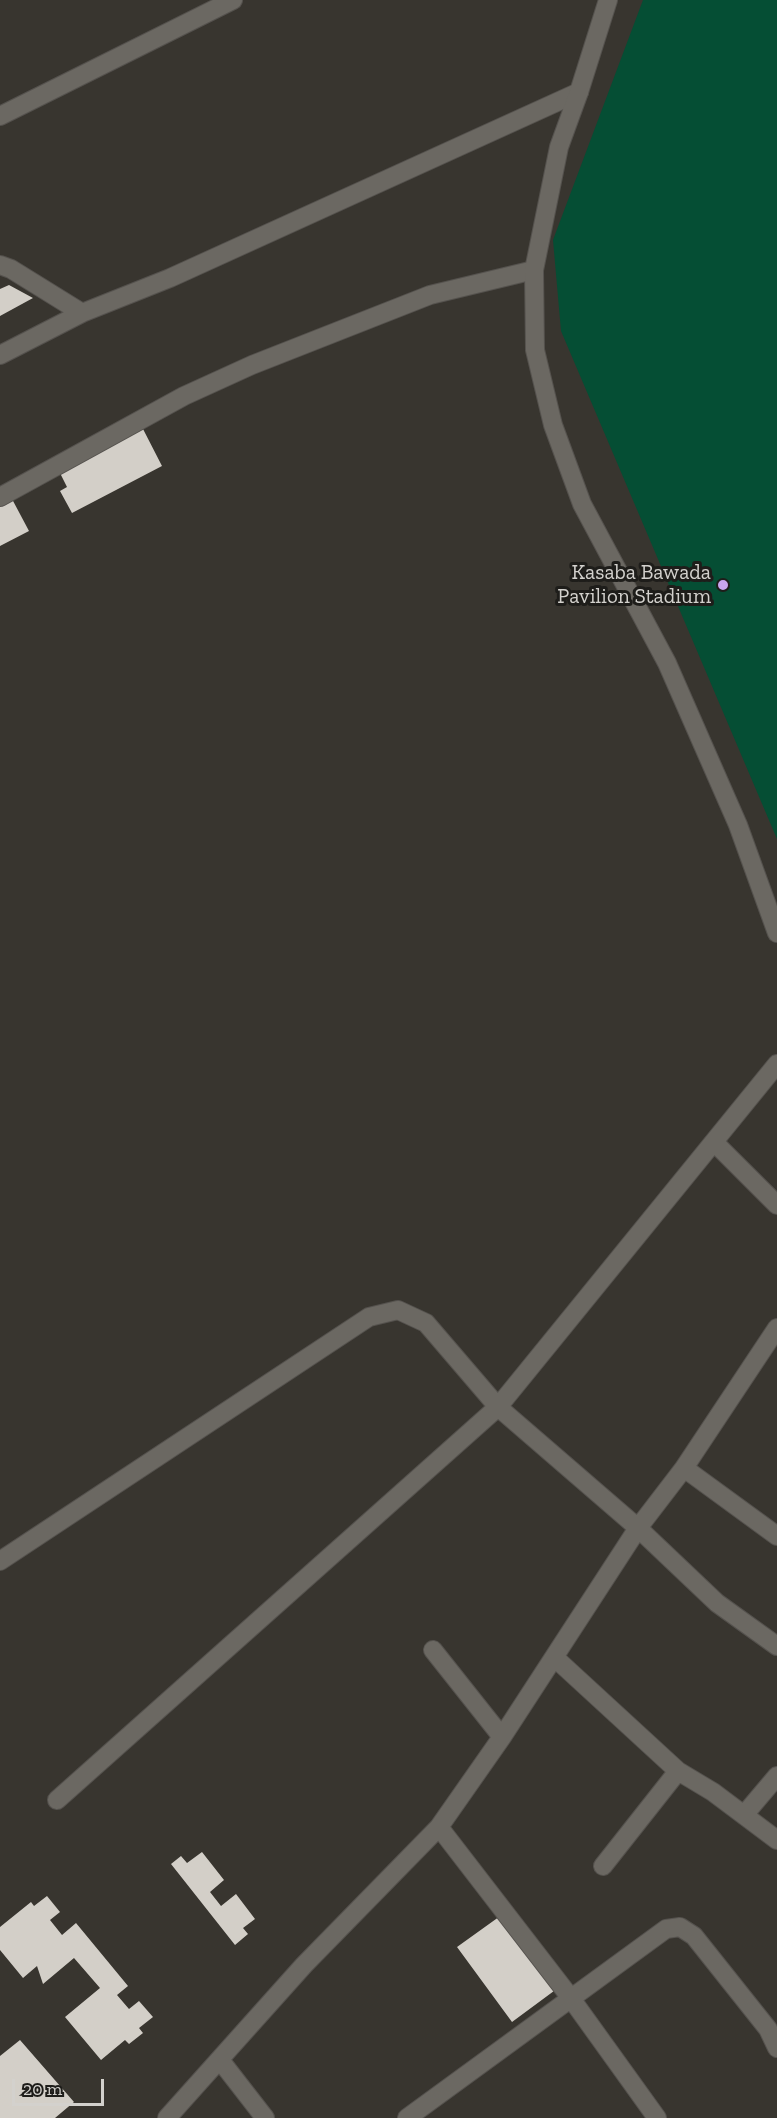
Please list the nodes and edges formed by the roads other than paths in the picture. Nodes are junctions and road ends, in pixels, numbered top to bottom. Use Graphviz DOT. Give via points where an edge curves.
graph roads {
  1 [pos="233,0"];
  2 [pos="608,0"];
  3 [pos="579,92"];
  4 [pos="0,116"];
  5 [pos="4,270"];
  6 [pos="534,270"];
  7 [pos="82,313"];
  8 [pos="0,355"];
  9 [pos="0,496"];
  10 [pos="777,933"];
  11 [pos="777,1064"];
  12 [pos="714,1142"];
  13 [pos="777,1205"];
  14 [pos="777,1328"];
  15 [pos="498,1407"];
  16 [pos="684,1468"];
  17 [pos="638,1528"];
  18 [pos="777,1536"];
  19 [pos="0,1561"];
  20 [pos="777,1646"];
  21 [pos="433,1650"];
  22 [pos="554,1657"];
  23 [pos="502,1737"];
  24 [pos="678,1771"];
  25 [pos="777,1776"];
  26 [pos="57,1800"];
  27 [pos="744,1815"];
  28 [pos="439,1827"];
  29 [pos="777,1840"];
  30 [pos="603,1866"];
  31 [pos="570,1997"];
  32 [pos="777,2048"];
  33 [pos="219,2060"];
  34 [pos="167,2118"];
  35 [pos="265,2118"];
  36 [pos="407,2118"];
  37 [pos="657,2118"];
  1 -- 4 [label="street"];
  2 -- 3 [label="street"];
  3 -- 6 [label="street" via="559,147"];
  3 -- 7 [label="street" via="170,278"];
  5 -- 7 [label="street"];
  6 -- 9 [label="street" via="430,295 252,365 184,396"];
  6 -- 10 [label="street" via="535,350 553,424 582,504 667,663 738,825"];
  7 -- 8 [label="street"];
  11 -- 12 [label="street"];
  12 -- 13 [label="street"];
  12 -- 15 [label="street"];
  14 -- 16 [label="street"];
  15 -- 17 [label="street"];
  15 -- 19 [label="street" via="426,1323 398,1310 369,1317"];
  15 -- 26 [label="street"];
  16 -- 17 [label="street"];
  16 -- 18 [label="street"];
  17 -- 20 [label="street" via="717,1603"];
  17 -- 22 [label="street"];
  21 -- 23 [label="street"];
  22 -- 23 [label="street"];
  22 -- 24 [label="street"];
  23 -- 28 [label="street"];
  24 -- 27 [label="street"];
  24 -- 30 [label="street"];
  25 -- 27 [label="street"];
  27 -- 29 [label="street"];
  28 -- 31 [label="street"];
  28 -- 33 [label="street" via="304,1965"];
  31 -- 32 [label="street" via="666,1929 680,1927 694,1936 768,2029"];
  31 -- 36 [label="street"];
  31 -- 37 [label="street"];
  33 -- 34 [label="street"];
  33 -- 35 [label="street"];
}
